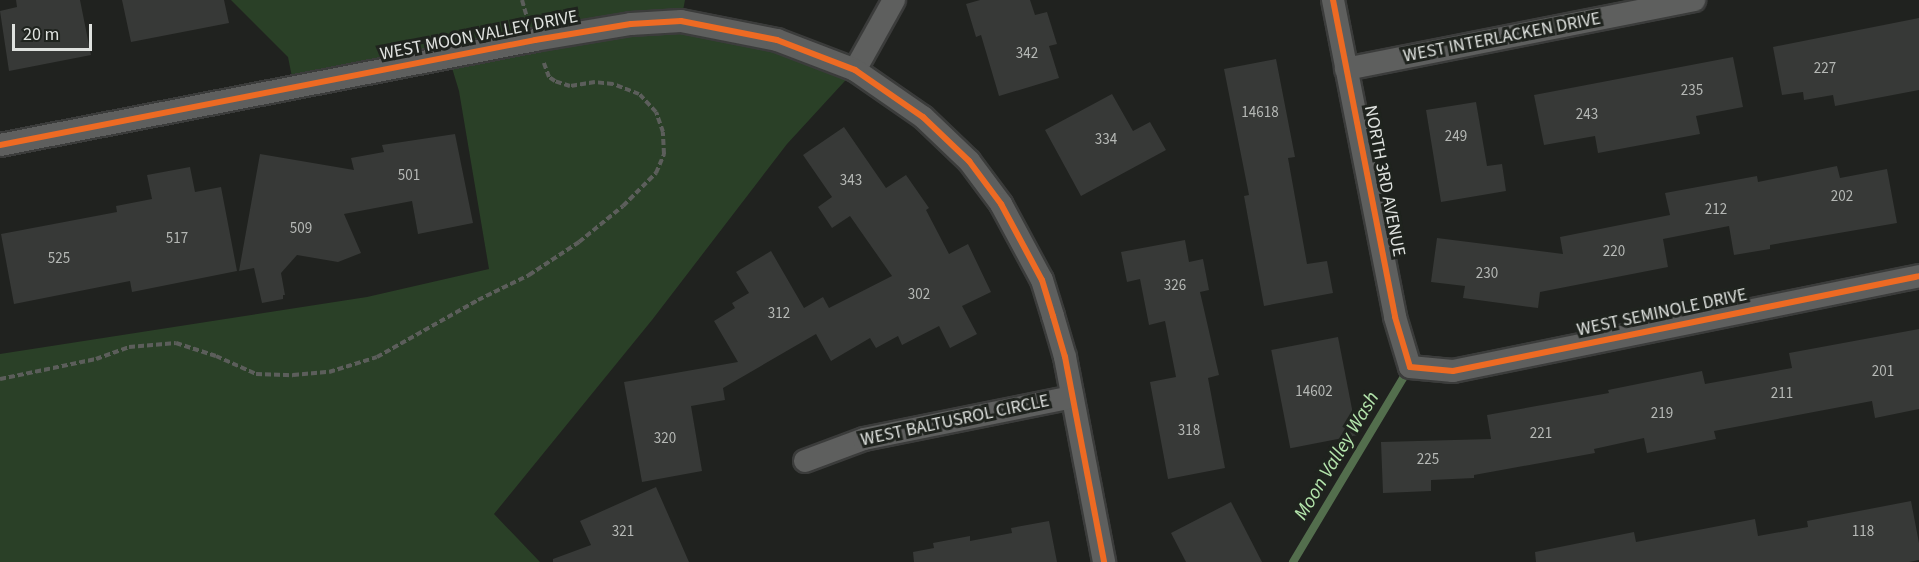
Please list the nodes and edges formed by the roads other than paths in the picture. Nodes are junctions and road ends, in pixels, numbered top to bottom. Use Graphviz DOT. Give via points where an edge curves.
graph roads {
  1 [pos="894,0"];
  2 [pos="1333,0"];
  3 [pos="1694,0"];
  4 [pos="1346,69"];
  5 [pos="855,70"];
  6 [pos="0,145"];
  7 [pos="1919,276"];
  8 [pos="1410,368"];
  9 [pos="1072,397"];
  10 [pos="805,461"];
  11 [pos="1104,562"];
  1 -- 5 [label="street"];
  2 -- 4 [label="street, NORTH 3RD AVENUE"];
  3 -- 4 [label="street, WEST INTERLACKEN DRIVE"];
  4 -- 8 [label="street, NORTH 3RD AVENUE" via="1395,317"];
  5 -- 6 [label="street, WEST MOON VALLEY DRIVE" via="777,40 681,21 631,24"];
  5 -- 9 [label="street, WEST MOON VALLEY DRIVE" via="923,117 969,161 1001,204 1042,280 1065,357"];
  7 -- 8 [label="street, WEST SEMINOLE DRIVE" via="1453,371"];
  9 -- 10 [label="street, WEST BALTUSROL CIRCLE" via="864,439"];
  9 -- 11 [label="street, WEST MOON VALLEY DRIVE"];
}
